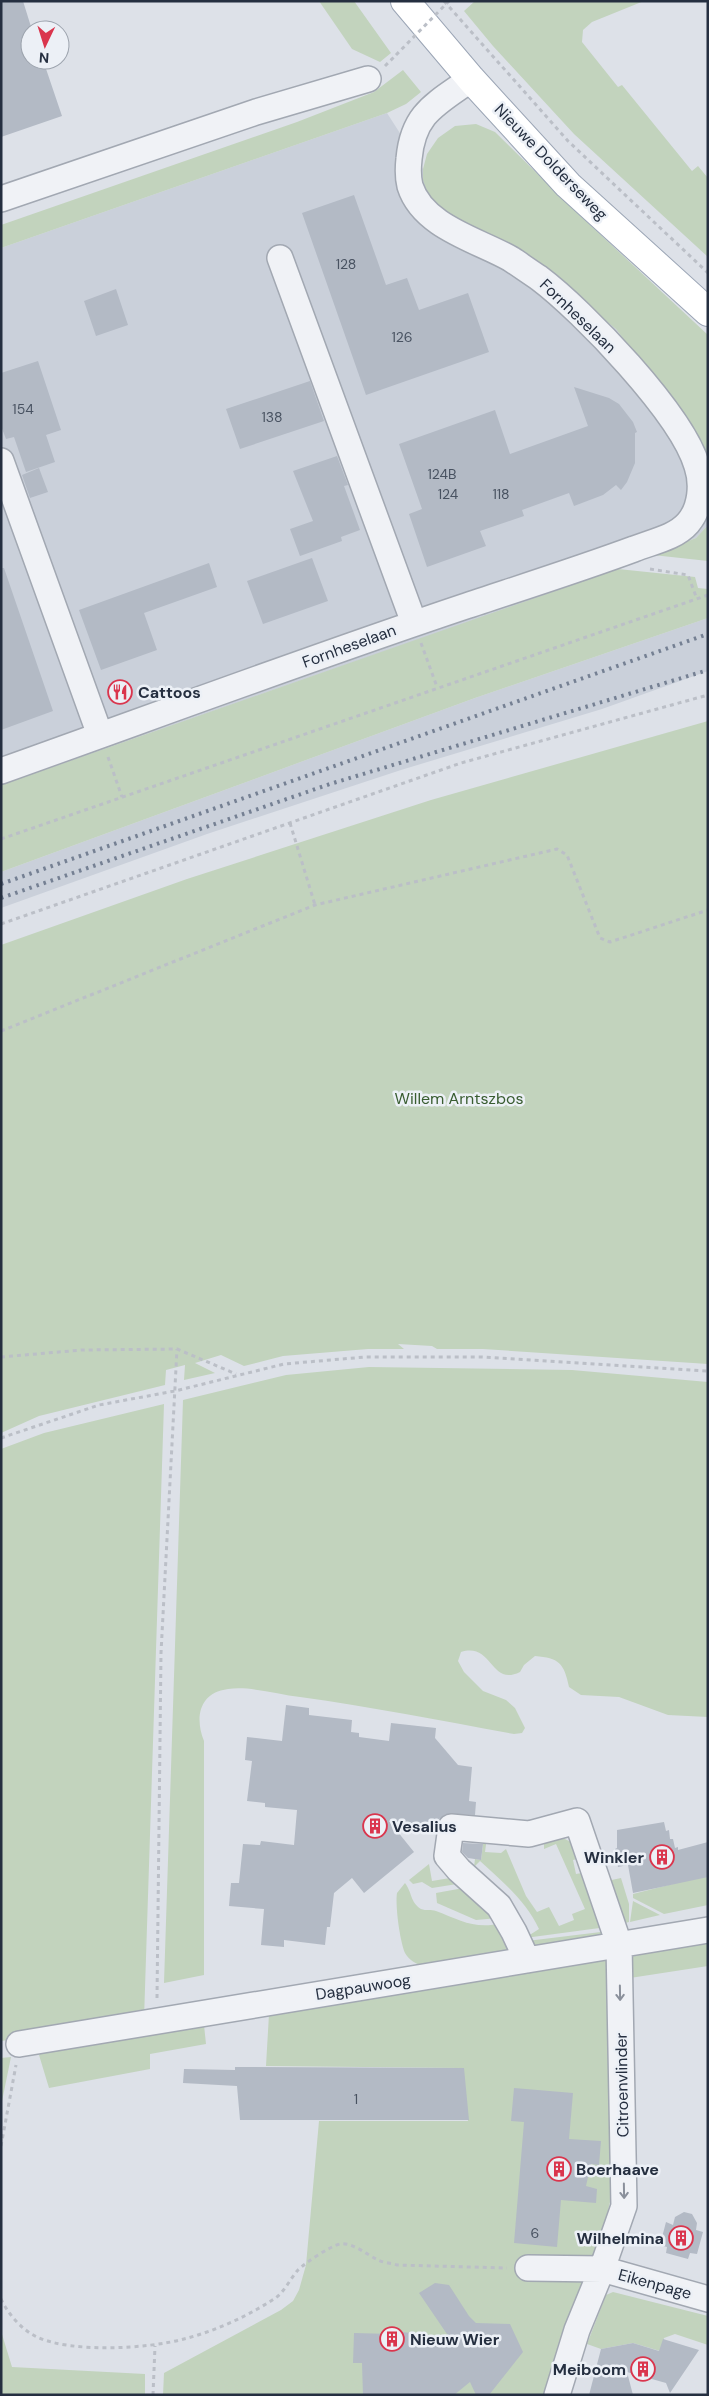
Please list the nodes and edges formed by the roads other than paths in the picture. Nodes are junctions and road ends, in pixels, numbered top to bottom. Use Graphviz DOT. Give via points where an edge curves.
graph roads {
  1 [pos="405,1"];
  2 [pos="368,79"];
  3 [pos="471,79"];
  4 [pos="1,199"];
  5 [pos="280,258"];
  6 [pos="708,312"];
  7 [pos="1,461"];
  8 [pos="414,623"];
  9 [pos="100,735"];
  10 [pos="1,771"];
  11 [pos="708,1930"];
  12 [pos="619,1944"];
  13 [pos="527,1960"];
  14 [pos="19,2044"];
  15 [pos="528,2268"];
  16 [pos="602,2269"];
  17 [pos="708,2299"];
  18 [pos="557,2395"];
  1 -- 3 [label="main road, Nieuwe Dolderseweg"];
  2 -- 4 [label="street" via="256,112"];
  3 -- 6 [label="main road, Nieuwe Dolderseweg" via="568,186"];
  3 -- 8 [label="street, Fornheselaan" via="420,118 413,136 408,170 410,186 419,203 453,230 510,258 541,280 590,324 649,390 683,435 698,469 700,496 693,515 676,533"];
  5 -- 8 [label="street"];
  7 -- 9 [label="street"];
  8 -- 9 [label="street, Fornheselaan"];
  9 -- 10 [label="street, Fornheselaan"];
  11 -- 12 [label="street, Dagpauwoog"];
  12 -- 13 [label="street, Dagpauwoog"];
  12 -- 13 [label="street, Citroenvlinder" via="577,1821 529,1834 451,1827 447,1856 499,1906"];
  12 -- 16 [label="street, Citroenvlinder, one-way" via="624,2206"];
  13 -- 14 [label="street, Dagpauwoog"];
  15 -- 16 [label="street, Eikenpage"];
  16 -- 17 [label="street, Eikenpage"];
  16 -- 18 [label="street, Citroenvlinder" via="577,2330"];
}
